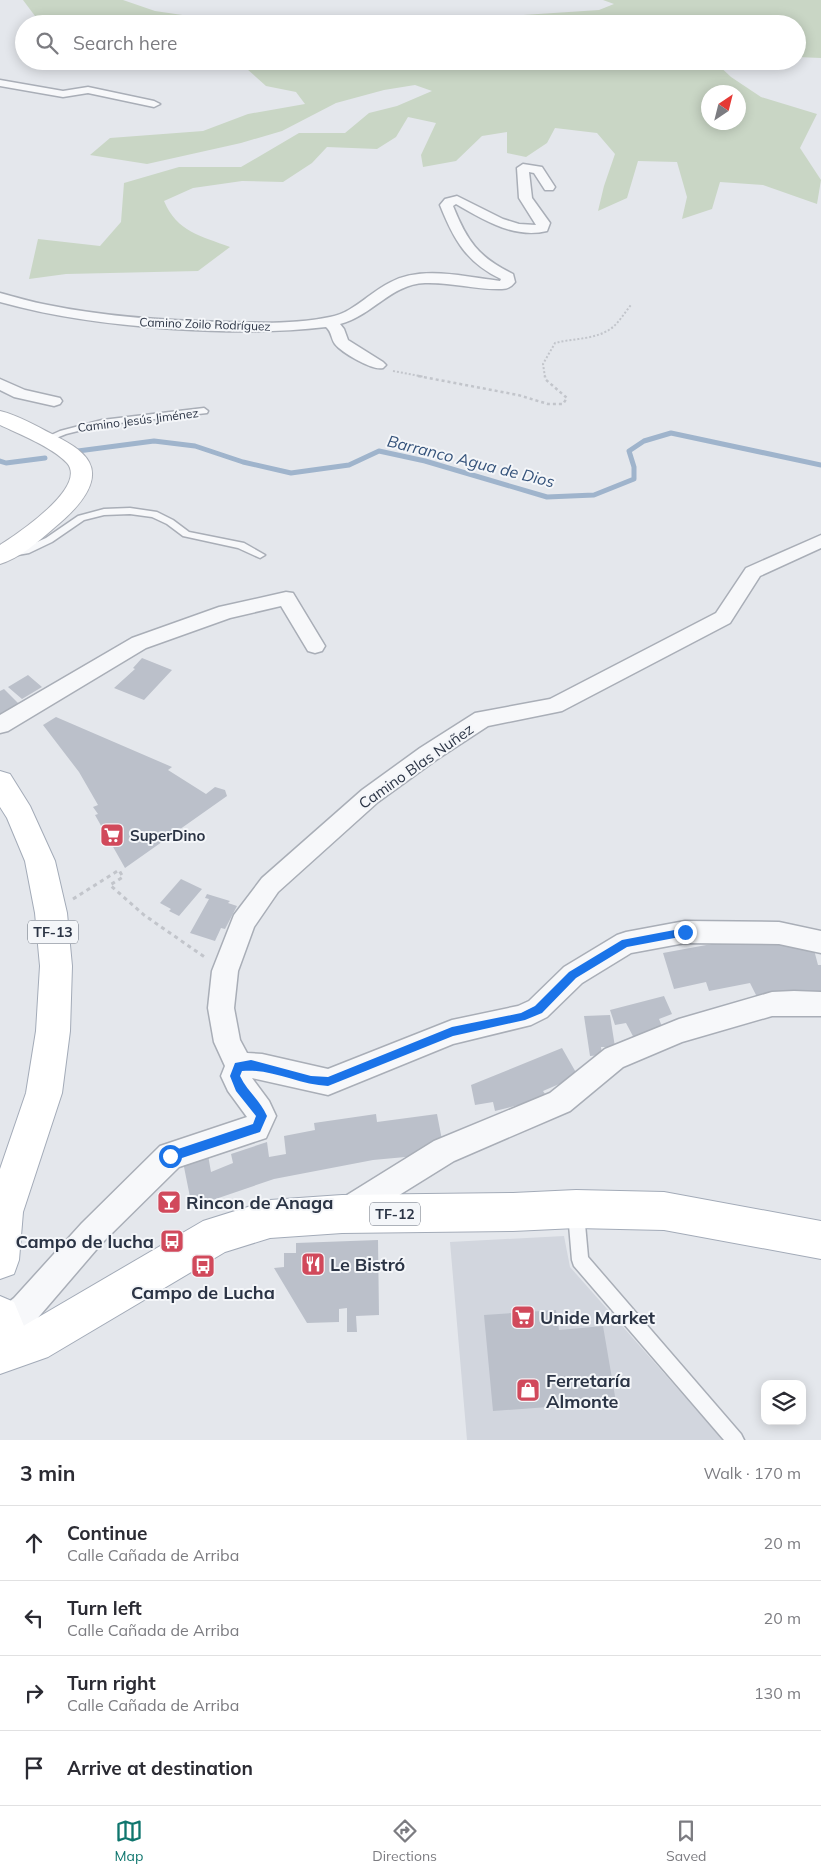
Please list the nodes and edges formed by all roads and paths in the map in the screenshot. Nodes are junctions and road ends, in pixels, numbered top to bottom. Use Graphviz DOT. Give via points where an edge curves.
graph roads {
  1 [pos="0,83"];
  2 [pos="154,104"];
  3 [pos="549,187"];
  4 [pos="0,297"];
  5 [pos="631,305"];
  6 [pos="330,322"];
  7 [pos="378,365"];
  8 [pos="0,384"];
  9 [pos="54,401"];
  10 [pos="204,411"];
  11 [pos="0,417"];
  12 [pos="44,440"];
  13 [pos="821,541"];
  14 [pos="260,555"];
  15 [pos="0,556"];
  16 [pos="315,646"];
  17 [pos="0,725"];
  18 [pos="0,782"];
  19 [pos="51,913"];
  20 [pos="821,942"];
  21 [pos="225,971"];
  22 [pos="821,1004"];
  23 [pos="239,1066"];
  24 [pos="576,1209"];
  25 [pos="342,1214"];
  26 [pos="2,1219"];
  27 [pos="821,1240"];
  28 [pos="0,1260"];
  29 [pos="1,1337"];
  30 [pos="735,1440"];
  1 -- 2 [label="street" via="62,94 88,90"];
  3 -- 6 [label="street, Camino Zoilo Rodríguez" via="538,170 522,168 522,191 526,202 542,223 542,228 535,231 515,227 458,200 446,205 458,235 475,258 508,277 508,282 503,285 426,279 405,281 355,314"];
  4 -- 6 [label="street, Camino Zoilo Rodríguez" via="29,307 113,321 233,327"];
  5 -- 7 [label="path" via="612,328 592,337 555,343 543,364 545,379 567,398 563,404 548,404 518,395 396,372"];
  6 -- 7 [label="street" via="337,329 341,342"];
  8 -- 9 [label="street" via="20,394"];
  10 -- 12 [label="lane, Camino Jesús Jiménez" via="104,422 66,429"];
  11 -- 12 [label="main road"];
  12 -- 15 [label="main road" via="66,451 80,464 78,489 61,510"];
  13 -- 21 [label="street, Camino Blas Nuñez" via="753,572 723,618 555,706 483,719 428,754 370,796 270,885 243,922"];
  14 -- 15 [label="lane" via="242,545 186,534 154,514 104,512 81,518 26,551"];
  16 -- 17 [label="street" via="286,598 226,612 139,643"];
  18 -- 19 [label="main road, TF-13" via="20,814 40,861"];
  19 -- 21 [label="path" via="119,870 123,876 110,885 123,898 138,912"];
  19 -- 26 [label="main road, TF-13" via="56,966 53,1031 44,1093"];
  20 -- 23 [label="street" via="779,933 685,932 626,943 572,975 538,1009 522,1017 452,1032 328,1082 311,1081 265,1067"];
  21 -- 23 [label="street, Camino Blas Nuñez" via="220,1008 227,1042"];
  22 -- 25 [label="street" via="772,1004 679,1031 614,1058 560,1102 444,1151"];
  23 -- 29 [label="street" via="235,1076 240,1087 262,1116 256,1128 170,1156 92,1233"];
  24 -- 25 [label="main road, TF-12"];
  24 -- 27 [label="main road, TF-12" via="664,1211"];
  24 -- 30 [label="lane" via="580,1260"];
  25 -- 29 [label="main road, TF-12" via="270,1219 217,1236 34,1343"];
  26 -- 28 [label="main road, TF-13"];
}
